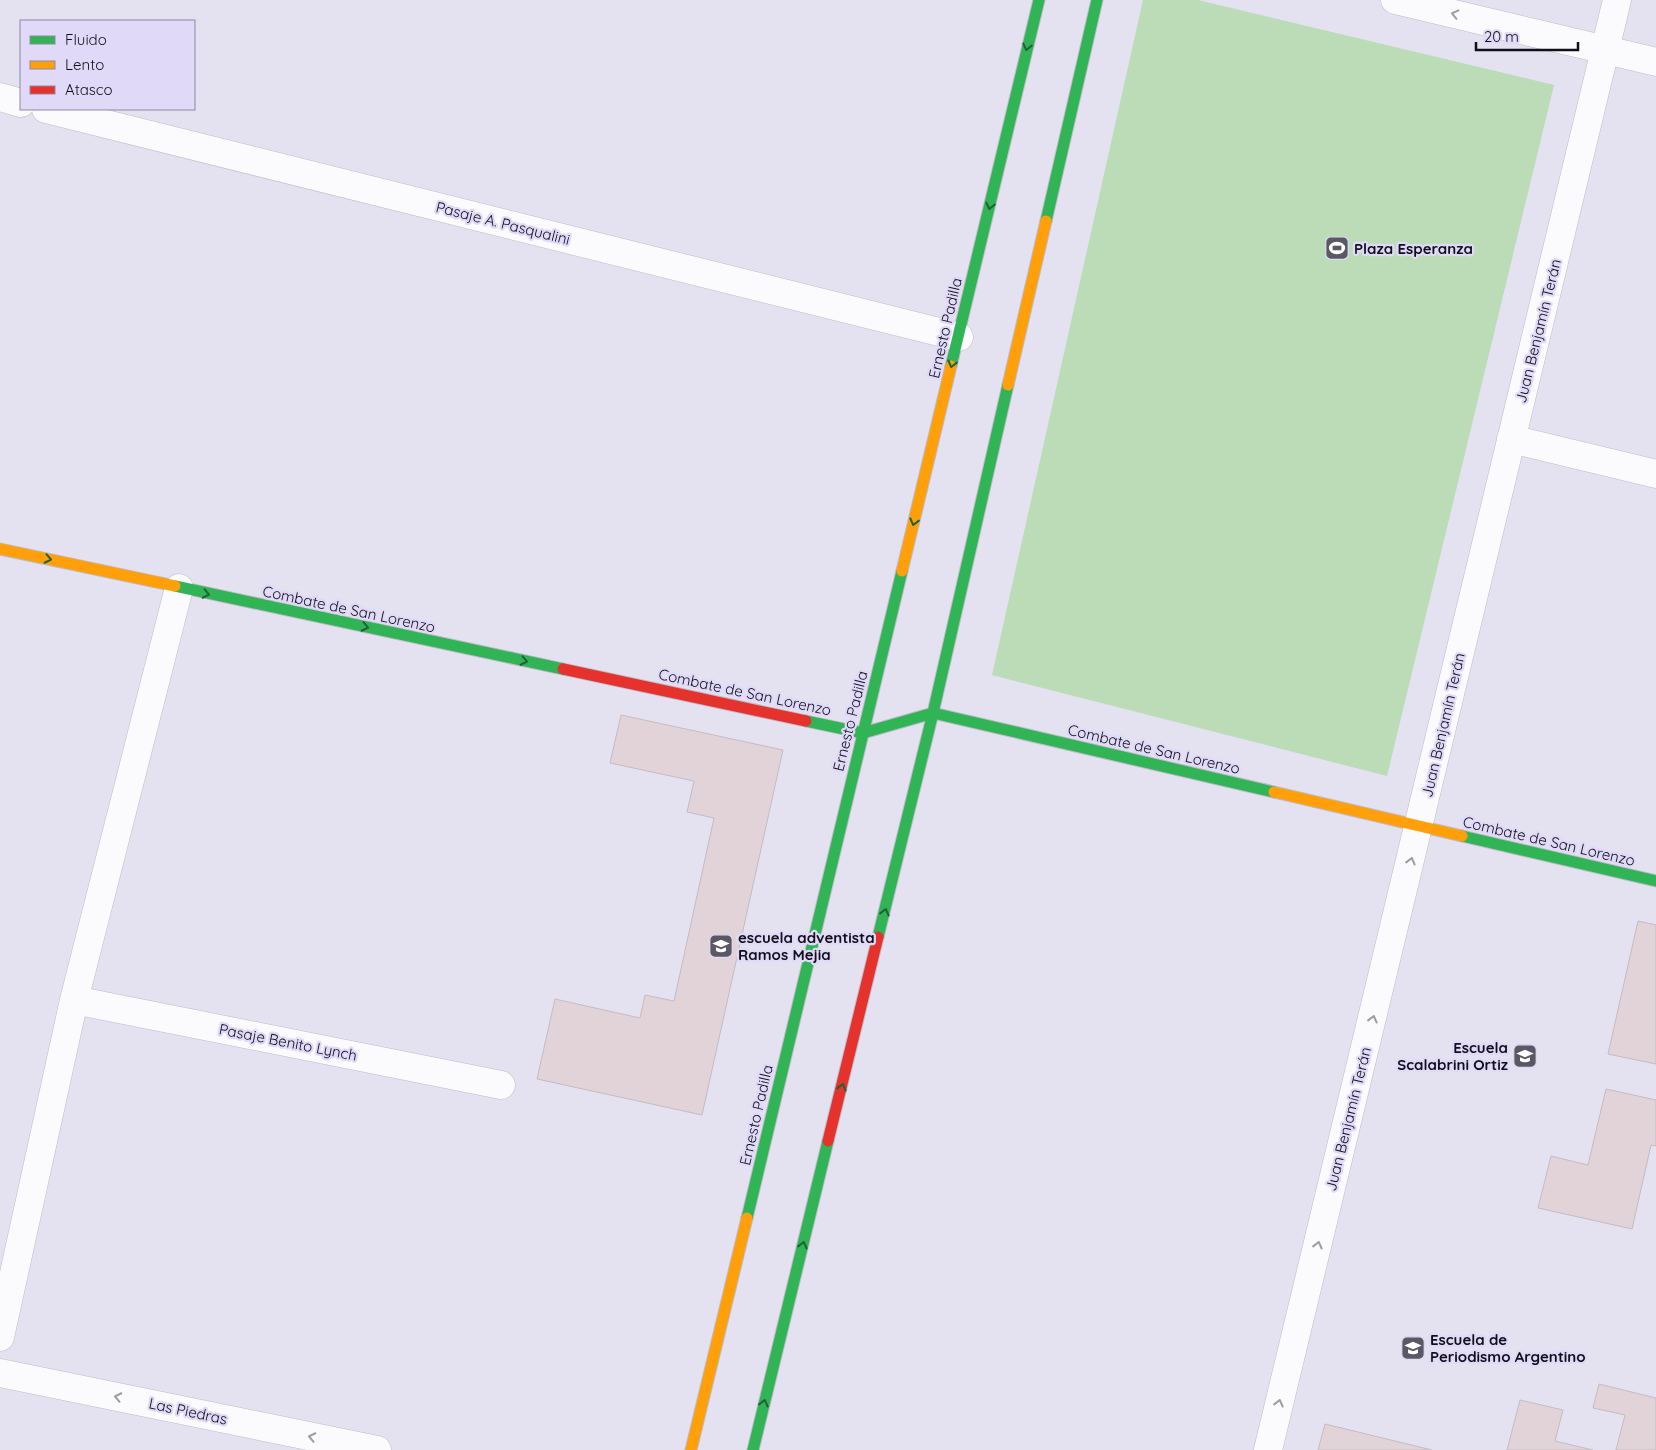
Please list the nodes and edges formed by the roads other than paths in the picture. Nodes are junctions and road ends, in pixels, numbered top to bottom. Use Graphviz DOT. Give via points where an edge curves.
graph roads {
  1 [pos="1038,0"];
  2 [pos="1096,0"];
  3 [pos="1395,0"];
  4 [pos="1617,0"];
  5 [pos="1606,50"];
  6 [pos="1656,62"];
  7 [pos="0,97"];
  8 [pos="20,102"];
  9 [pos="50,110"];
  10 [pos="959,337"];
  11 [pos="1511,439"];
  12 [pos="1656,474"];
  13 [pos="0,549"];
  14 [pos="179,588"];
  15 [pos="933,713"];
  16 [pos="863,732"];
  17 [pos="1420,826"];
  18 [pos="1656,881"];
  19 [pos="74,1000"];
  20 [pos="501,1084"];
  21 [pos="0,1337"];
  22 [pos="0,1373"];
  23 [pos="377,1450"];
  24 [pos="691,1450"];
  25 [pos="753,1450"];
  26 [pos="1268,1450"];
  1 -- 10 [label="main road, Ernesto Padilla, one-way"];
  2 -- 15 [label="main road"];
  5 -- 3 [label="street, one-way"];
  4 -- 5 [label="street, Juan Benjamín Terán"];
  5 -- 6 [label="street"];
  5 -- 11 [label="street, Juan Benjamín Terán"];
  7 -- 8 [label="street"];
  9 -- 10 [label="street, Pasaje A. Pasqualini"];
  10 -- 16 [label="main road, Ernesto Padilla, one-way"];
  11 -- 12 [label="street"];
  11 -- 17 [label="street, Juan Benjamín Terán"];
  13 -- 14 [label="main road, Combate de San Lorenzo, one-way"];
  14 -- 16 [label="main road, Combate de San Lorenzo, one-way"];
  14 -- 19 [label="street"];
  15 -- 16 [label="main road, Combate de San Lorenzo"];
  15 -- 17 [label="main road, Combate de San Lorenzo"];
  25 -- 15 [label="main road, one-way"];
  16 -- 24 [label="main road, Ernesto Padilla"];
  17 -- 18 [label="main road, Combate de San Lorenzo"];
  26 -- 17 [label="street, Juan Benjamín Terán, one-way"];
  19 -- 20 [label="street, Pasaje Benito Lynch"];
  19 -- 21 [label="street"];
  23 -- 22 [label="street, Las Piedras, one-way"];
}
